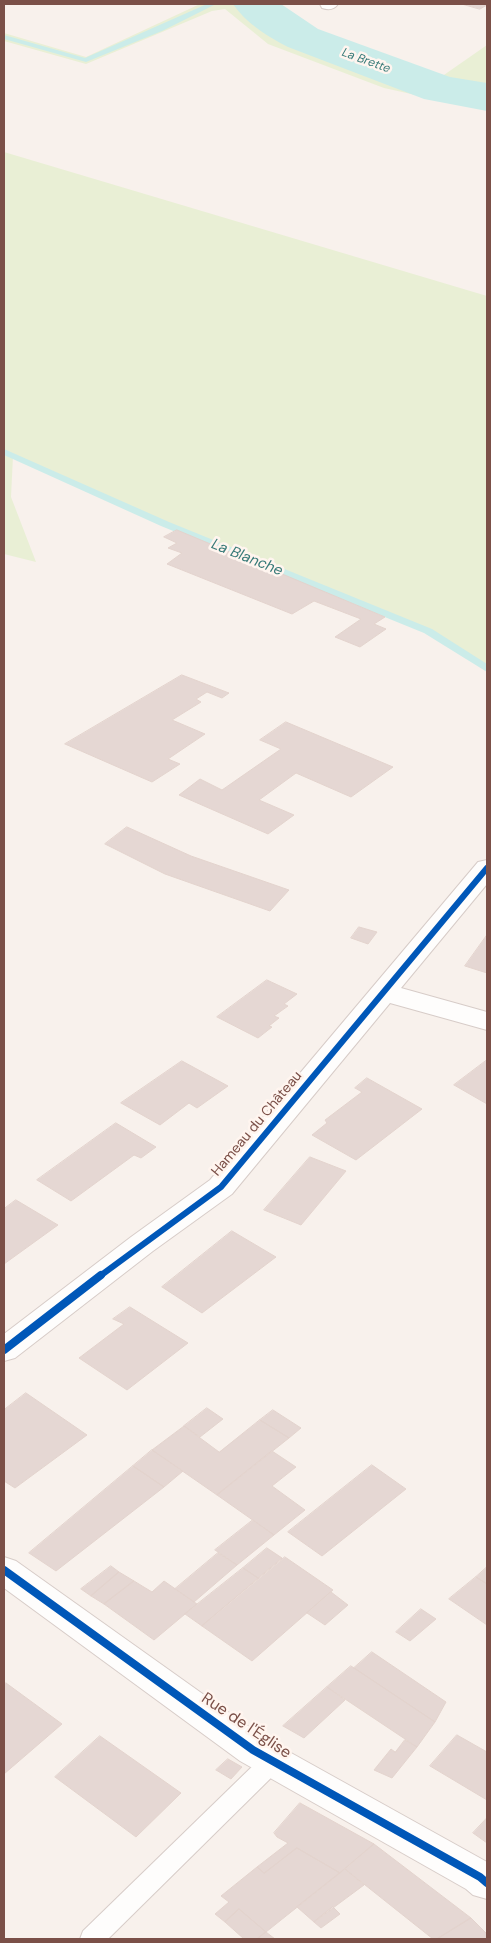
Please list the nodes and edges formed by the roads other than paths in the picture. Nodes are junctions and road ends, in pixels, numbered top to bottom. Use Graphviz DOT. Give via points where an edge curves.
graph roads {
  1 [pos="487,868"];
  2 [pos="383,992"];
  3 [pos="487,1021"];
  4 [pos="4,1350"];
  5 [pos="4,1570"];
  6 [pos="272,1762"];
  7 [pos="487,1883"];
  8 [pos="92,1939"];
  1 -- 2 [label="street, Hameau du Château"];
  2 -- 3 [label="street"];
  2 -- 4 [label="street, Hameau du Château" via="221,1187"];
  5 -- 6 [label="street, Rue de l'Église"];
  6 -- 7 [label="street, Rue de l'Église"];
  6 -- 8 [label="lane"];
}
